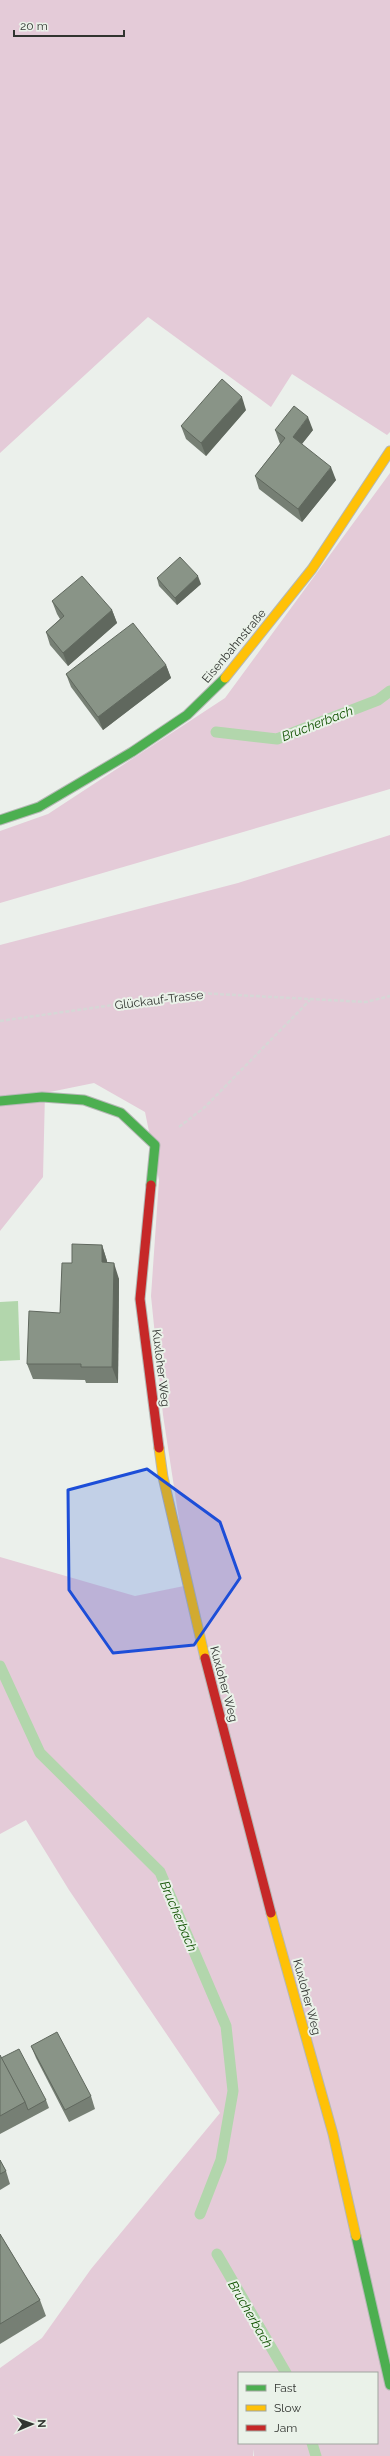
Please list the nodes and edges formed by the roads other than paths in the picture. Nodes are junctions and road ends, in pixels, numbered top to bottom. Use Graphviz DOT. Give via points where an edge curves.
graph roads {
  1 [pos="390,451"];
  2 [pos="0,820"];
  3 [pos="0,1101"];
  4 [pos="390,2385"];
  1 -- 2 [label="street, Eisenbahnstraße" via="312,569 218,687 187,715 132,752 39,807"];
  3 -- 4 [label="street, Kuxloher Weg" via="42,1097 84,1100 121,1113 155,1145 140,1299 163,1477 191,1605 294,2000 333,2134"];
}
